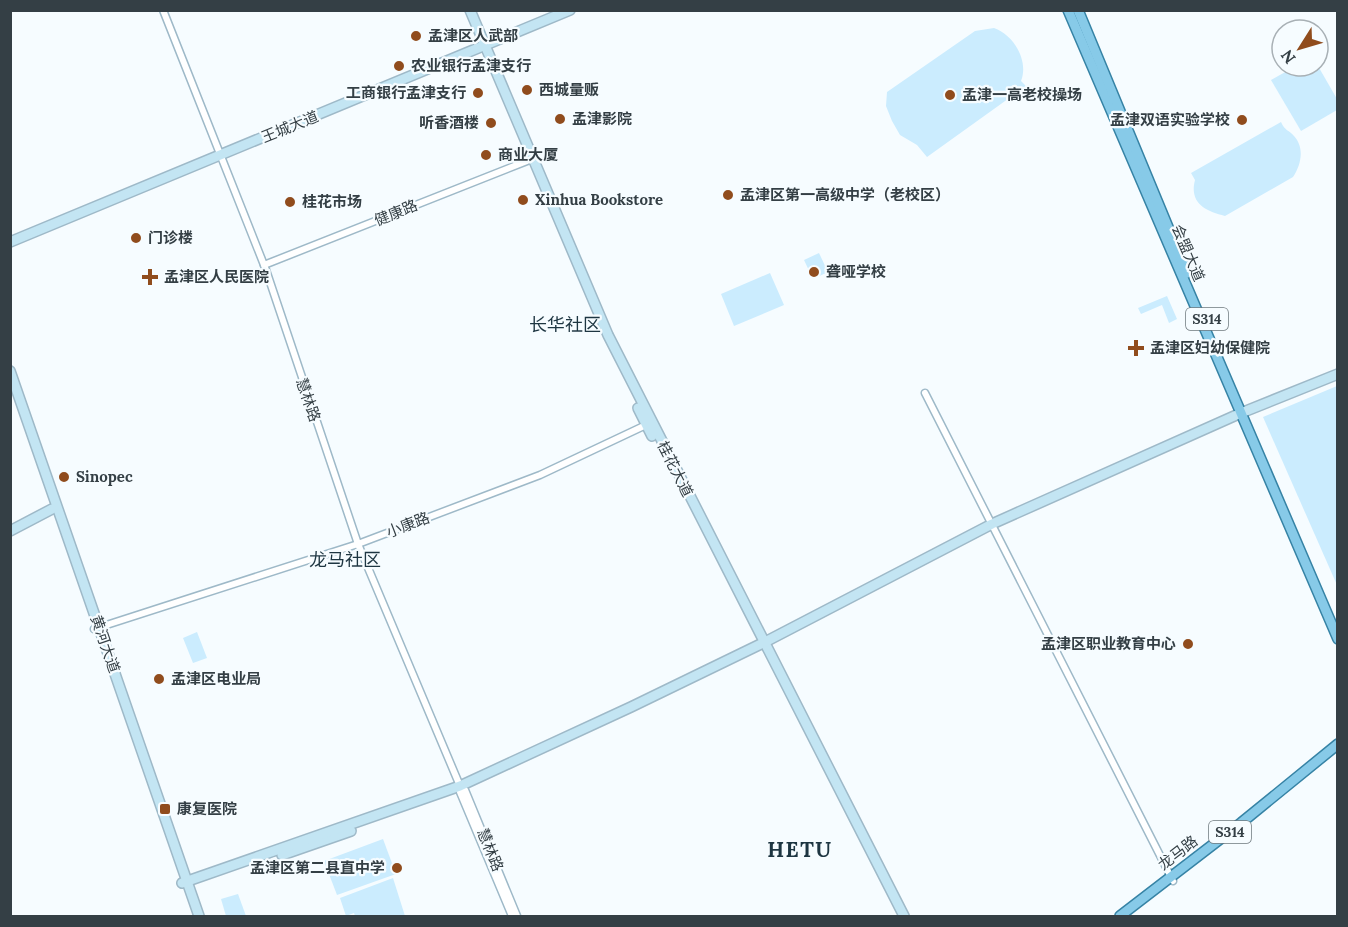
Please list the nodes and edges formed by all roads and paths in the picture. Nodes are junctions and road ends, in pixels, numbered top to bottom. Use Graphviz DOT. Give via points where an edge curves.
graph roads {
  1 [pos="163,10"];
  2 [pos="464,10"];
  3 [pos="470,10"];
  4 [pos="560,10"];
  5 [pos="570,10"];
  6 [pos="1068,10"];
  7 [pos="1078,10"];
  8 [pos="482,46"];
  9 [pos="220,154"];
  10 [pos="527,161"];
  11 [pos="10,237"];
  12 [pos="10,242"];
  13 [pos="264,266"];
  14 [pos="10,371"];
  15 [pos="1338,374"];
  16 [pos="1338,380"];
  17 [pos="10,389"];
  18 [pos="925,393"];
  19 [pos="1245,414"];
  20 [pos="646,425"];
  21 [pos="52,509"];
  22 [pos="993,526"];
  23 [pos="10,531"];
  24 [pos="358,544"];
  25 [pos="1338,626"];
  26 [pos="94,629"];
  27 [pos="1338,639"];
  28 [pos="764,646"];
  29 [pos="1338,744"];
  30 [pos="1338,751"];
  31 [pos="462,789"];
  32 [pos="1172,880"];
  33 [pos="185,885"];
  34 [pos="193,916"];
  35 [pos="199,916"];
  36 [pos="512,916"];
  37 [pos="517,916"];
  38 [pos="897,916"];
  39 [pos="904,916"];
  40 [pos="1120,916"];
  41 [pos="1129,916"];
  1 -- 9 [label="street, 慧林路"];
  2 -- 8 [label="main road, 桂花大道"];
  3 -- 8 [label="main road, 桂花大道"];
  4 -- 8 [label="main road, 王城大道"];
  5 -- 8 [label="main road, 王城大道"];
  6 -- 19 [label="main road, 会盟大道 / S314"];
  7 -- 19 [label="main road, 会盟大道 / S314"];
  8 -- 9 [label="main road, 王城大道"];
  8 -- 10 [label="main road, 桂花大道"];
  8 -- 28 [label="main road, 桂花大道" via="608,335"];
  9 -- 11 [label="main road, 王城大道"];
  9 -- 12 [label="main road, 王城大道"];
  9 -- 13 [label="street, 慧林路"];
  10 -- 13 [label="street, 健康路"];
  10 -- 20 [label="main road, 桂花大道" via="579,286"];
  13 -- 24 [label="street, 慧林路"];
  14 -- 33 [label="main road, 黄河大道"];
  15 -- 19 [label="main road"];
  16 -- 19 [label="main road"];
  17 -- 21 [label="main road, 黄河大道"];
  18 -- 22 [label="street"];
  19 -- 22 [label="main road"];
  19 -- 25 [label="main road, 会盟大道 / S314"];
  19 -- 27 [label="main road, 会盟大道 / S314"];
  20 -- 24 [label="street, 小康路" via="540,475"];
  20 -- 28 [label="main road, 桂花大道"];
  21 -- 23 [label="main road"];
  21 -- 26 [label="main road, 黄河大道"];
  22 -- 28 [label="main road"];
  22 -- 32 [label="street"];
  24 -- 26 [label="street, 小康路"];
  24 -- 31 [label="street, 慧林路"];
  26 -- 33 [label="main road, 黄河大道"];
  28 -- 31 [label="main road" via="634,712"];
  28 -- 38 [label="main road, 桂花大道"];
  28 -- 39 [label="main road, 桂花大道"];
  29 -- 32 [label="main road, 龙马路 / S314"];
  30 -- 32 [label="main road, 龙马路 / S314"];
  31 -- 33 [label="main road"];
  31 -- 36 [label="street, 慧林路"];
  31 -- 37 [label="street, 慧林路"];
  32 -- 40 [label="main road, 龙马路 / S314"];
  32 -- 41 [label="main road, 龙马路 / S314"];
  33 -- 34 [label="main road, 黄河大道"];
  33 -- 35 [label="main road, 黄河大道"];
}
